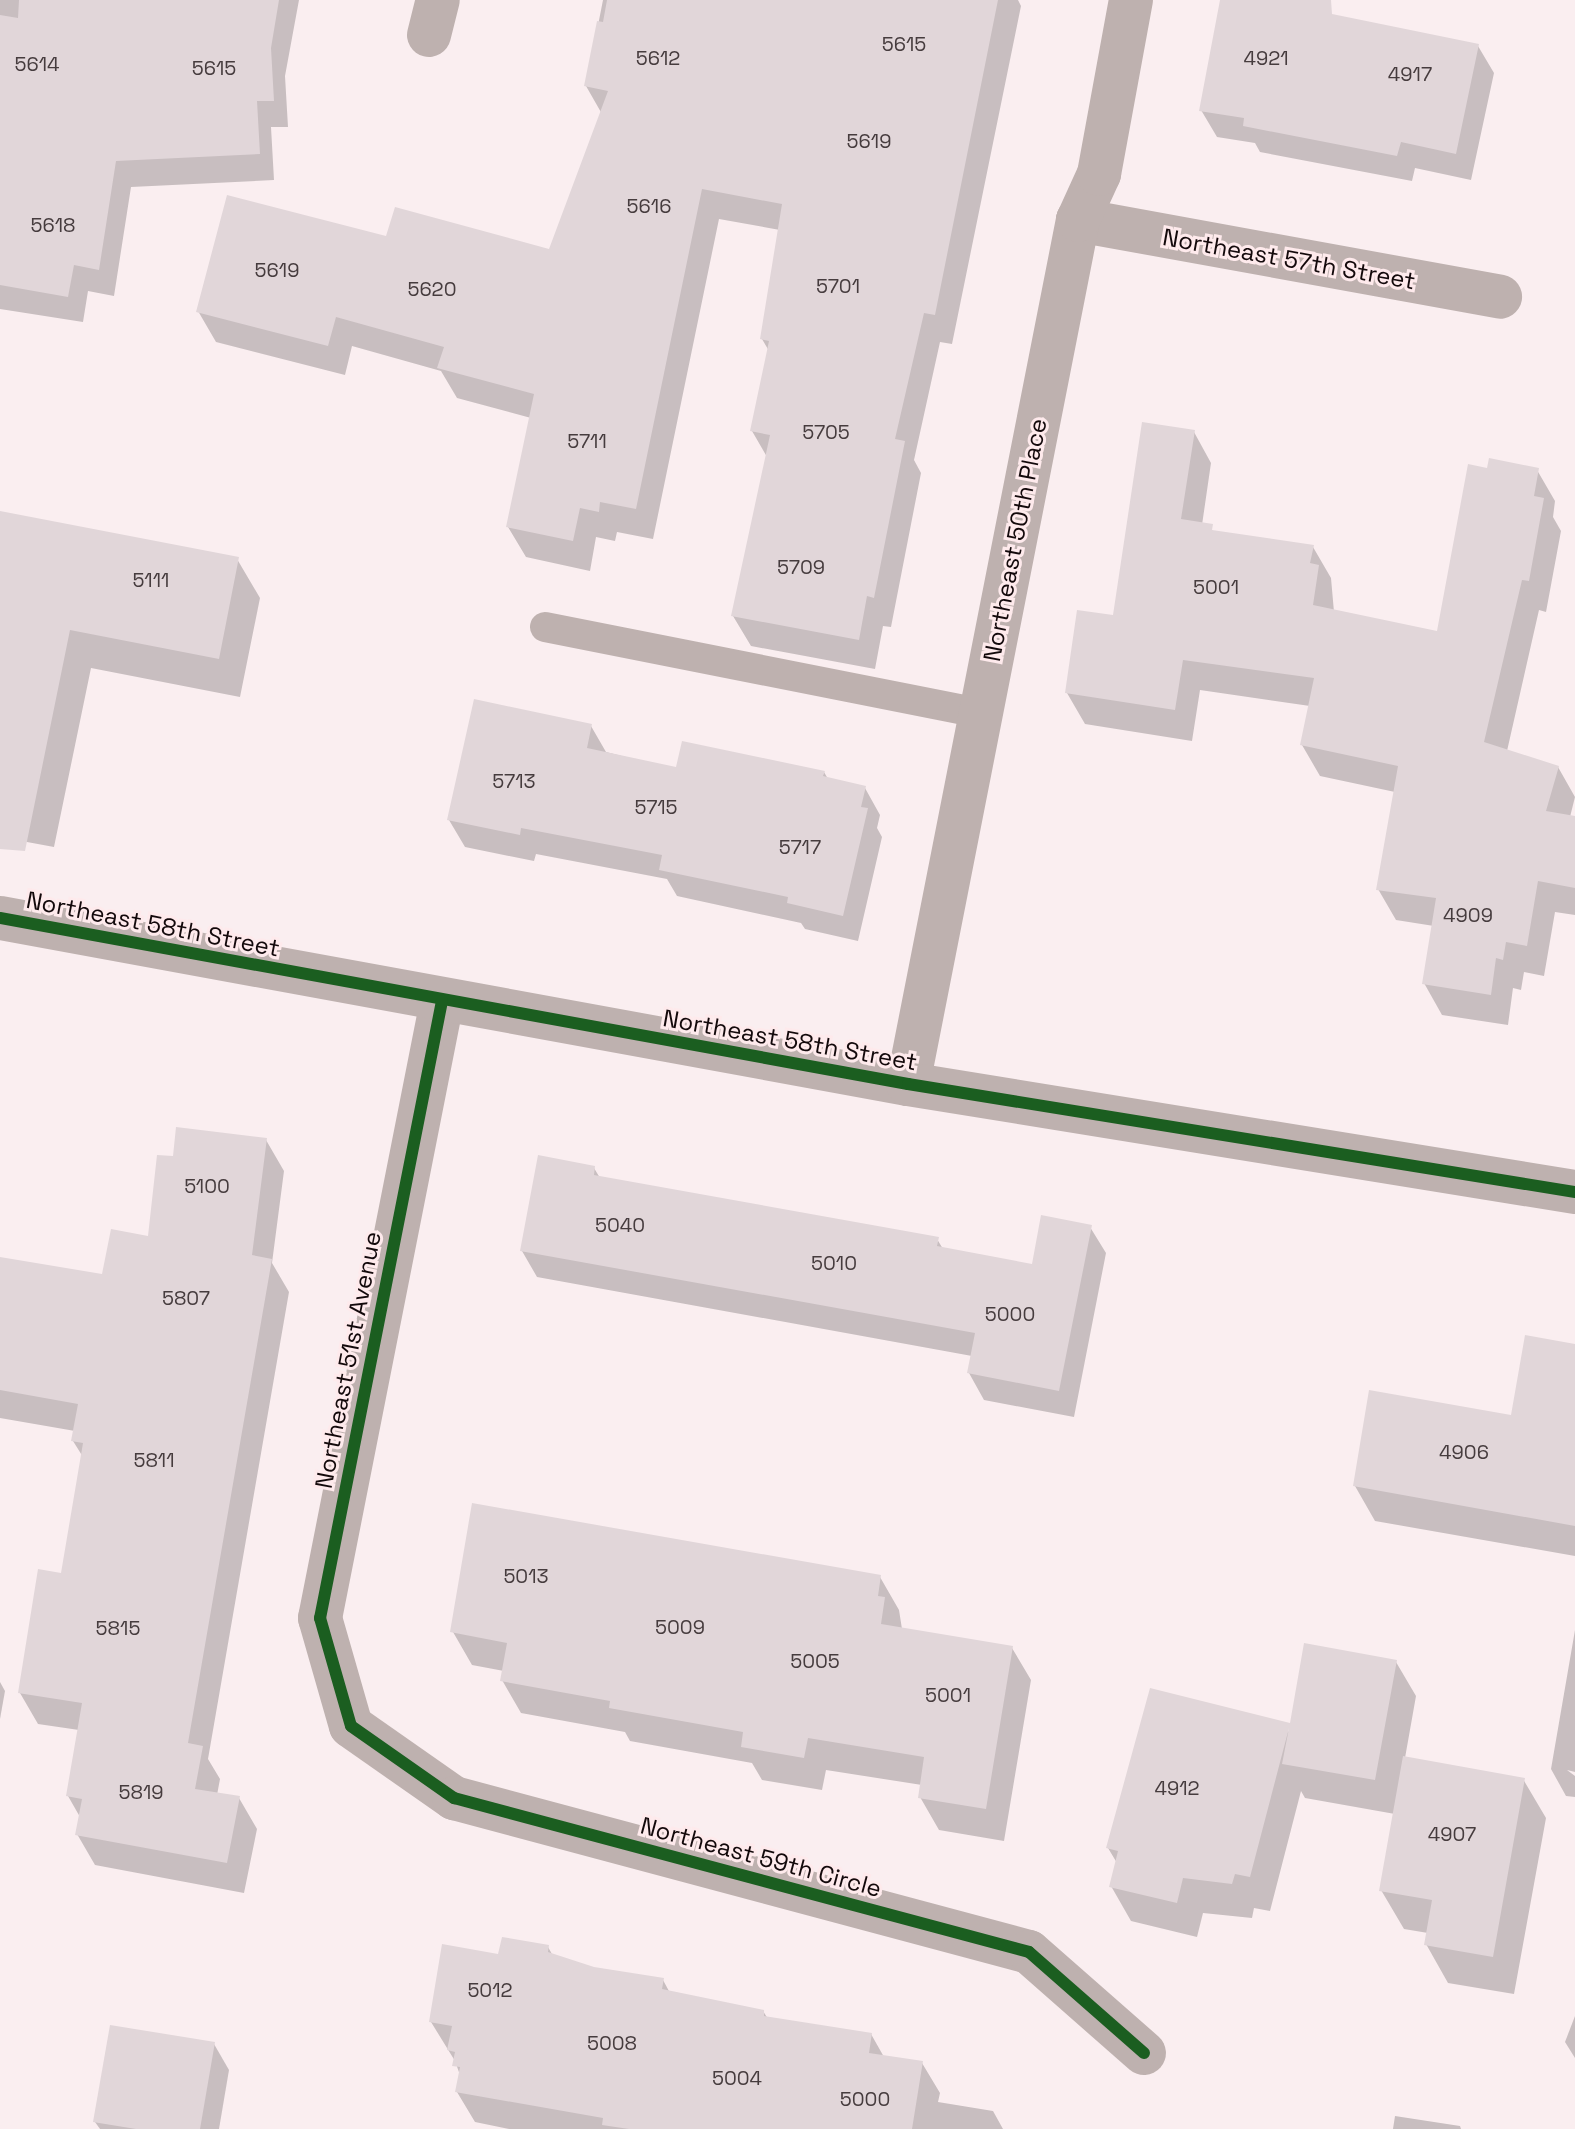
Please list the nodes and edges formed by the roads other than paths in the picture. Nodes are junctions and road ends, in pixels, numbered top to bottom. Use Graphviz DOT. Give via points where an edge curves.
graph roads {
  1 [pos="1131,0"];
  2 [pos="1078,220"];
  3 [pos="1500,297"];
  4 [pos="545,627"];
  5 [pos="981,713"];
  6 [pos="0,918"];
  7 [pos="442,1001"];
  8 [pos="908,1084"];
  9 [pos="1575,1192"];
  10 [pos="351,1726"];
  11 [pos="1144,2053"];
  1 -- 2 [label="street, Northeast 50th Place" via="1099,174"];
  2 -- 3 [label="street, Northeast 57th Street"];
  2 -- 5 [label="street, Northeast 50th Place"];
  4 -- 5 [label="lane"];
  5 -- 8 [label="street, Northeast 50th Place"];
  6 -- 7 [label="street, Northeast 58th Street"];
  7 -- 8 [label="street, Northeast 58th Street"];
  7 -- 10 [label="street, Northeast 51st Avenue" via="320,1618"];
  8 -- 9 [label="street, Northeast 58th Street"];
  10 -- 11 [label="street, Northeast 59th Circle" via="454,1798 1029,1952"];
}
